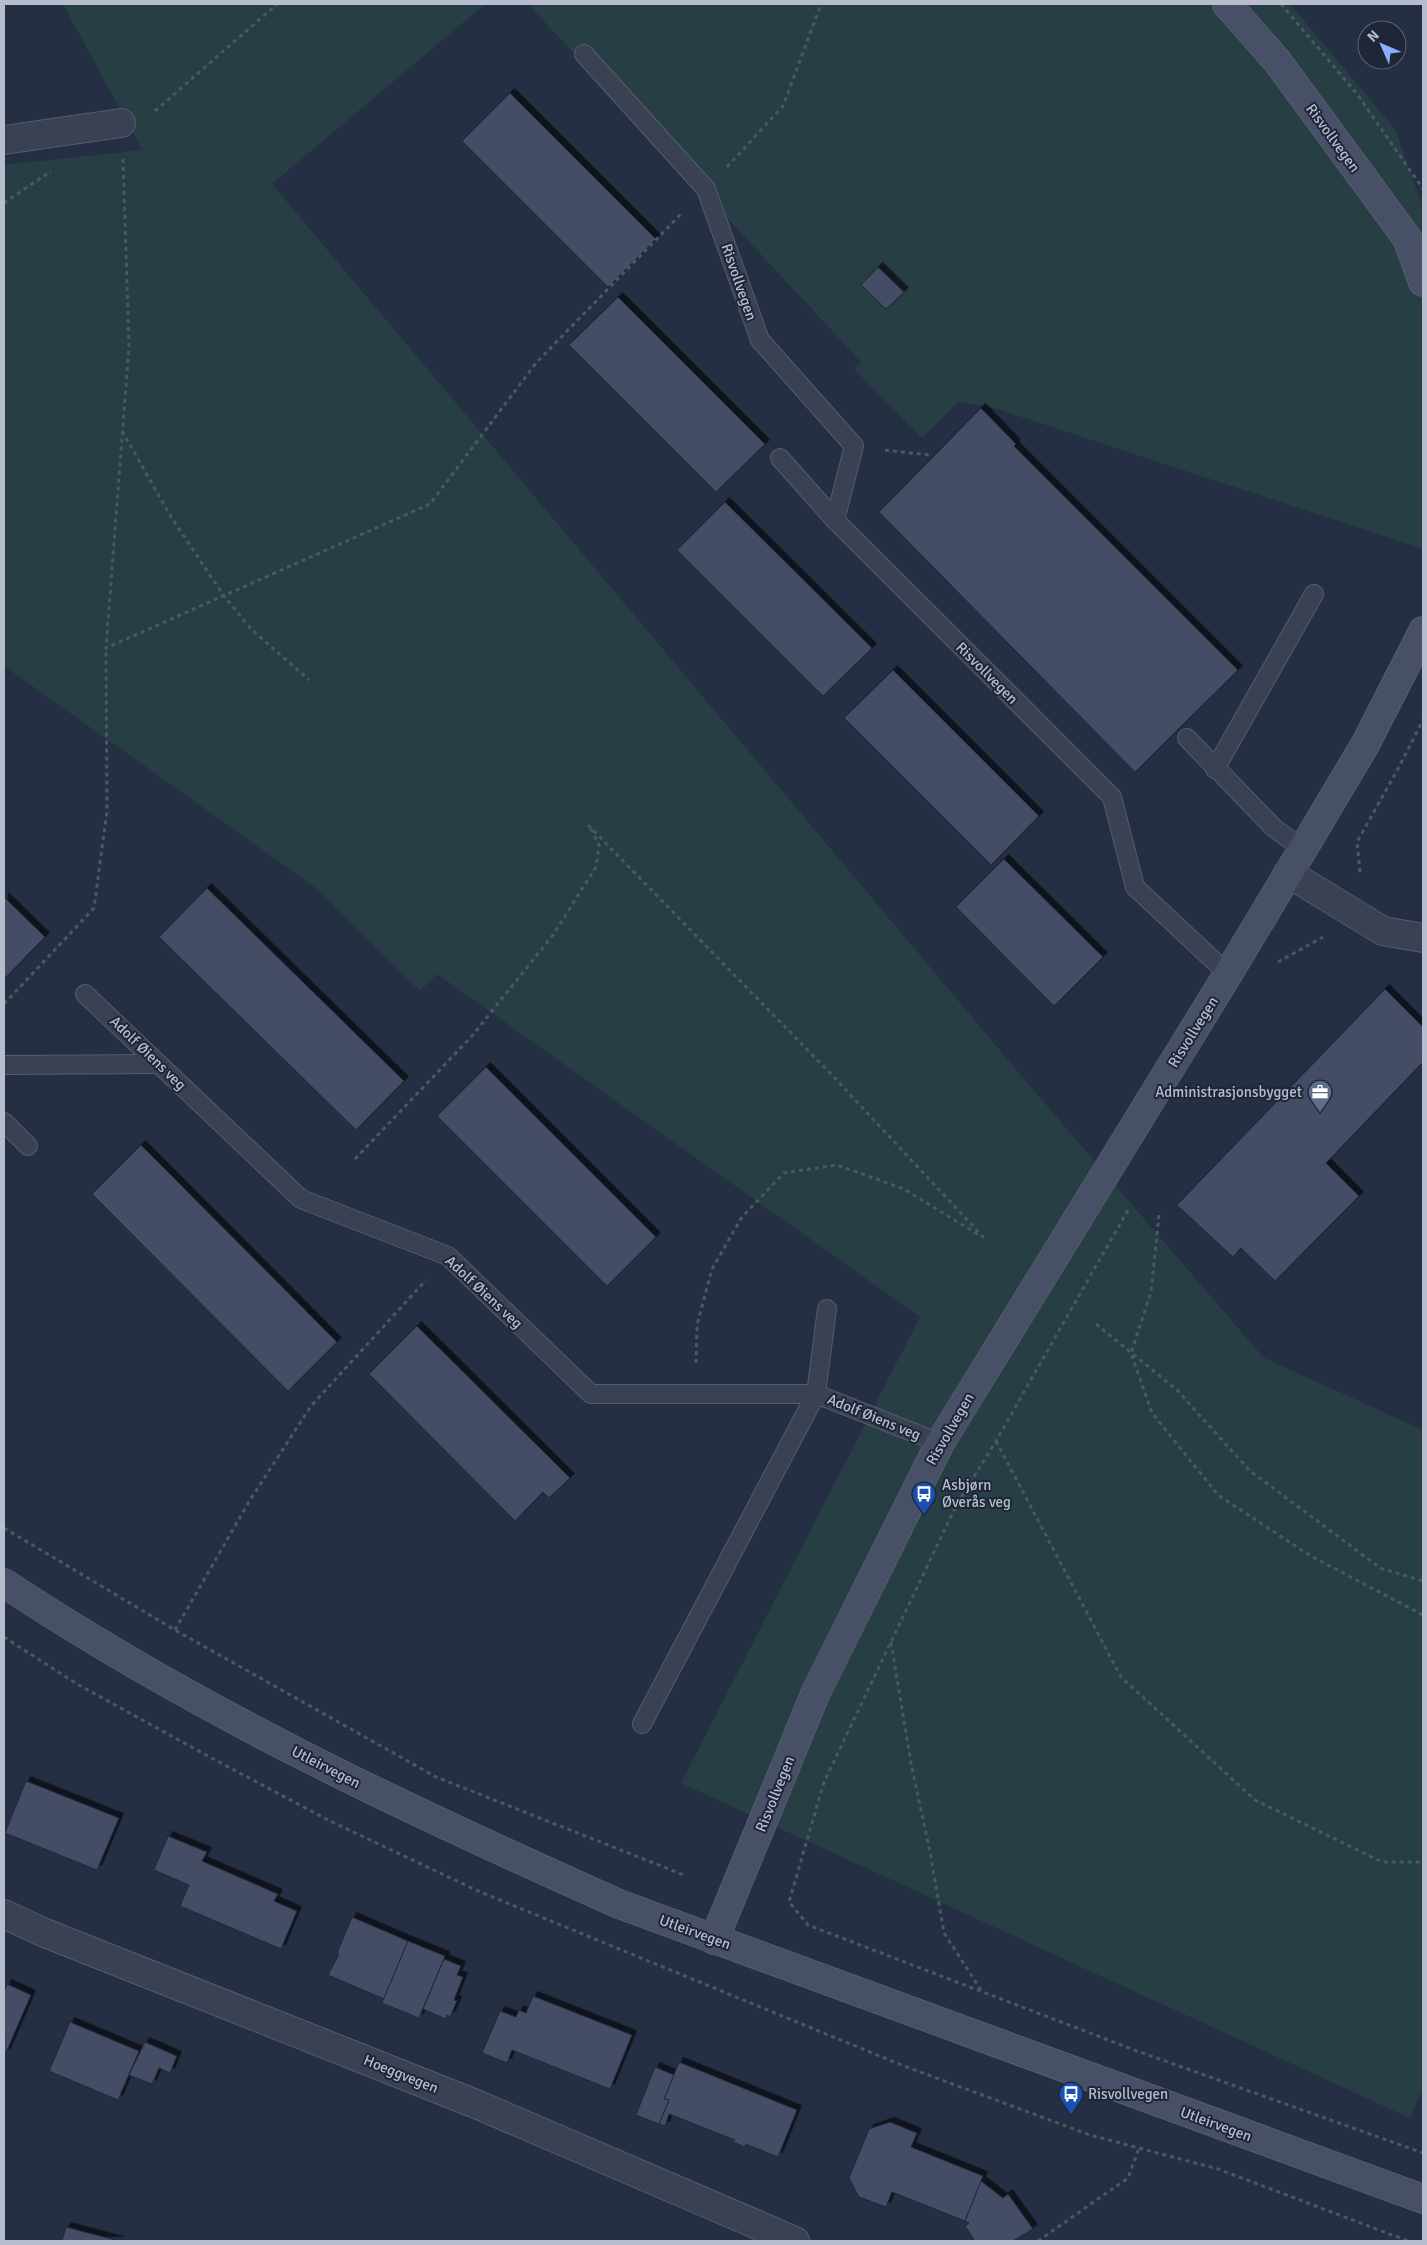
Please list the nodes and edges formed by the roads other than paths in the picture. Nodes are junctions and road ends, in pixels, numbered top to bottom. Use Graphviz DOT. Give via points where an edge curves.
graph roads {
  1 [pos="1227,4"];
  2 [pos="584,54"];
  3 [pos="121,123"];
  4 [pos="4,140"];
  5 [pos="1423,282"];
  6 [pos="780,458"];
  7 [pos="834,520"];
  8 [pos="1314,594"];
  9 [pos="1423,631"];
  10 [pos="1187,738"];
  11 [pos="1215,769"];
  12 [pos="1303,849"];
  13 [pos="1288,872"];
  14 [pos="1423,938"];
  15 [pos="1228,974"];
  16 [pos="85,994"];
  17 [pos="159,1064"];
  18 [pos="4,1065"];
  19 [pos="4,1122"];
  20 [pos="28,1146"];
  21 [pos="827,1309"];
  22 [pos="816,1394"];
  23 [pos="940,1443"];
  24 [pos="4,1583"];
  25 [pos="642,1724"];
  26 [pos="4,1914"];
  27 [pos="714,1940"];
  28 [pos="1423,2199"];
  29 [pos="795,2241"];
  1 -- 5 [label="street, Risvollvegen" via="1278,61 1406,238"];
  2 -- 7 [label="lane, Risvollvegen" via="706,189 760,340 854,446"];
  3 -- 4 [label="street"];
  6 -- 7 [label="lane, Risvollvegen"];
  7 -- 15 [label="lane, Risvollvegen" via="1112,797 1135,887"];
  8 -- 11 [label="lane"];
  9 -- 12 [label="street, Risvollvegen" via="1366,743"];
  10 -- 11 [label="lane"];
  11 -- 12 [label="lane" via="1274,828"];
  12 -- 13 [label="street, Risvollvegen"];
  13 -- 14 [label="street" via="1383,931"];
  13 -- 15 [label="street, Risvollvegen"];
  15 -- 23 [label="street, Risvollvegen"];
  16 -- 17 [label="lane, Adolf Øiens veg"];
  17 -- 18 [label="lane"];
  17 -- 22 [label="lane, Adolf Øiens veg" via="301,1200 448,1256 591,1394"];
  19 -- 20 [label="lane"];
  21 -- 22 [label="lane"];
  22 -- 23 [label="lane, Adolf Øiens veg"];
  22 -- 25 [label="lane"];
  23 -- 27 [label="street, Risvollvegen" via="816,1692"];
  24 -- 27 [label="street, Utleirvegen" via="132,1662 245,1726 357,1783 620,1904"];
  26 -- 29 [label="street, Hoeggvegen" via="476,2104"];
  27 -- 28 [label="street, Utleirvegen"];
}
